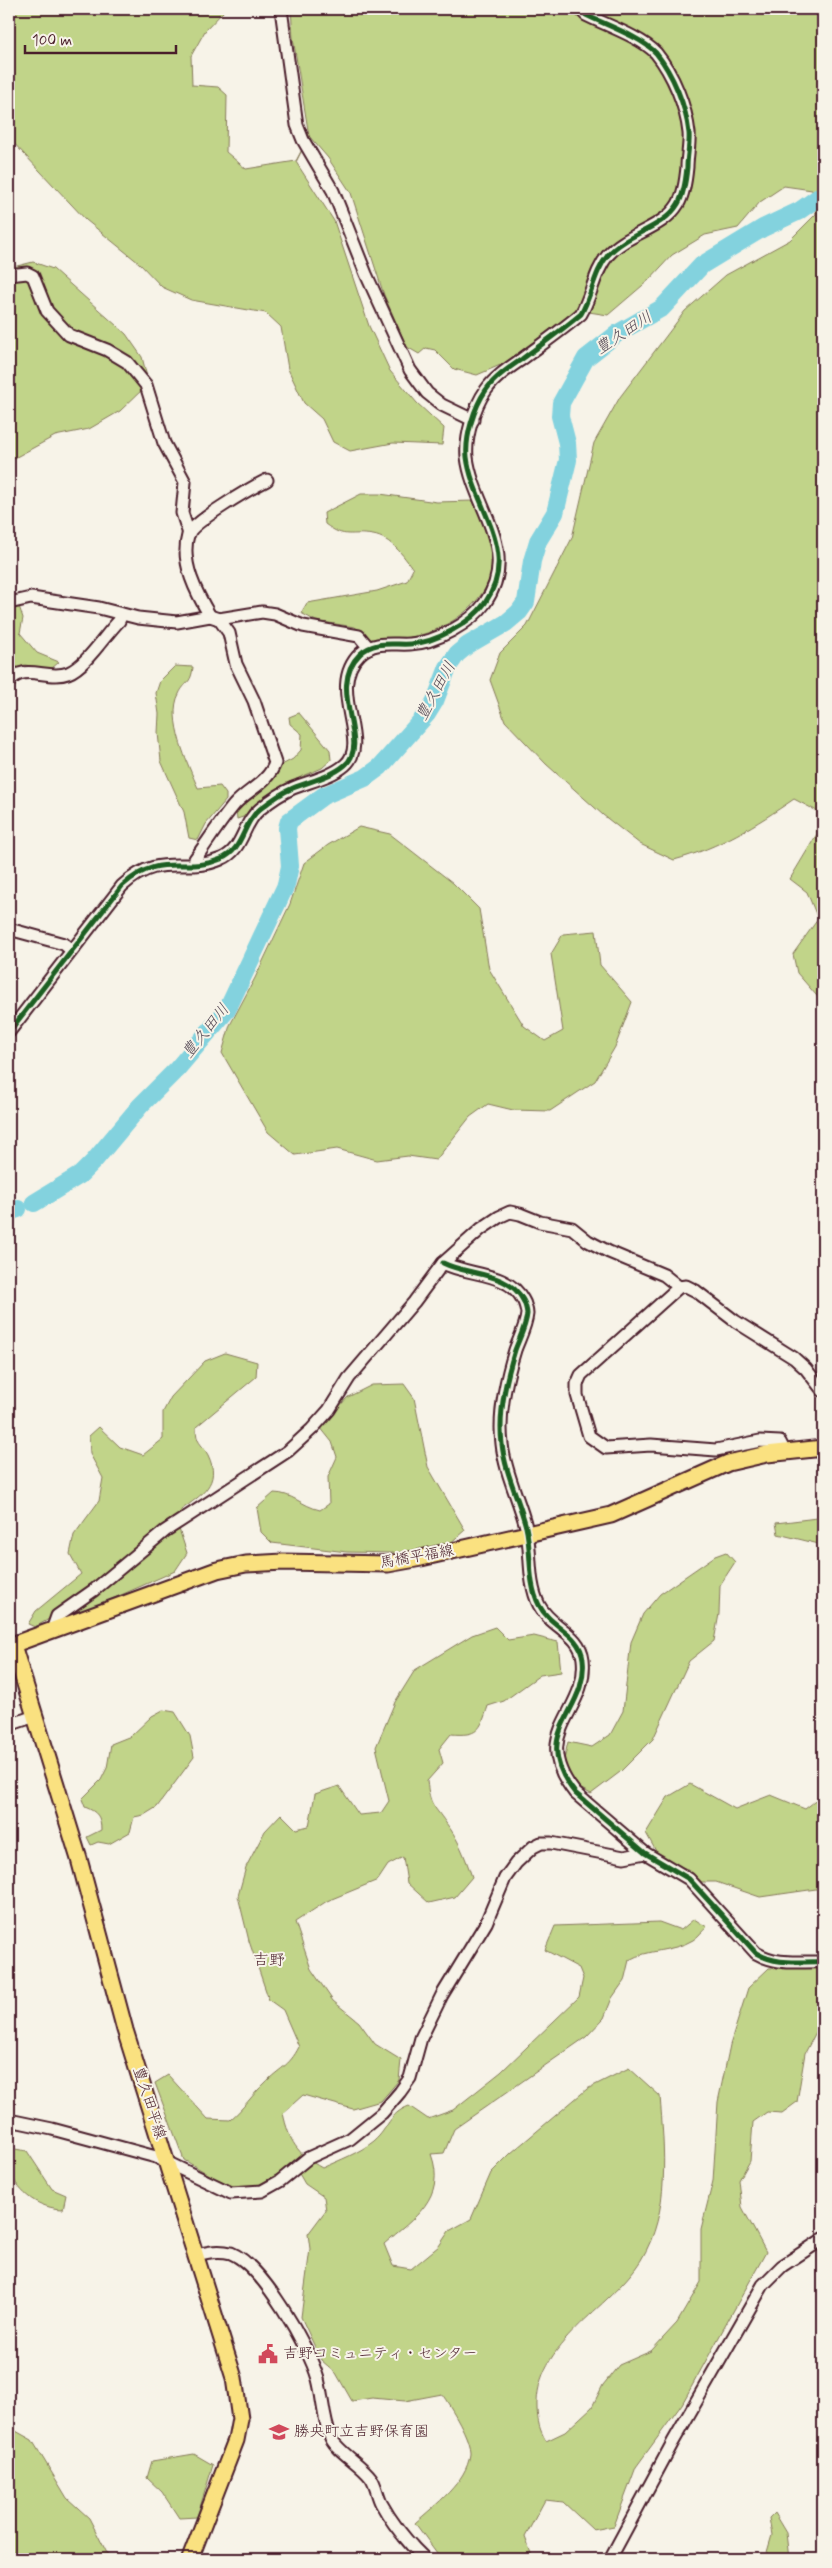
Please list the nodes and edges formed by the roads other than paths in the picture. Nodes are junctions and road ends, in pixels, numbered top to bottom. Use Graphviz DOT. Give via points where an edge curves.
graph roads {
  1 [pos="281,9"];
  2 [pos="580,9"];
  3 [pos="9,275"];
  4 [pos="473,420"];
  5 [pos="267,480"];
  6 [pos="189,534"];
  7 [pos="9,603"];
  8 [pos="122,614"];
  9 [pos="215,618"];
  10 [pos="369,648"];
  11 [pos="9,682"];
  12 [pos="195,864"];
  13 [pos="9,930"];
  14 [pos="71,950"];
  15 [pos="9,1032"];
  16 [pos="443,1263"];
  17 [pos="679,1287"];
  18 [pos="823,1390"];
  19 [pos="823,1448"];
  20 [pos="785,1452"];
  21 [pos="528,1535"];
  22 [pos="52,1630"];
  23 [pos="11,1646"];
  24 [pos="36,1716"];
  25 [pos="9,1725"];
  26 [pos="645,1853"];
  27 [pos="823,1962"];
  28 [pos="9,2120"];
  29 [pos="168,2162"];
  30 [pos="823,2239"];
  31 [pos="197,2255"];
  32 [pos="190,2559"];
  33 [pos="424,2559"];
  34 [pos="610,2559"];
  1 -- 4 [label="street" via="297,125 333,191 396,344 427,393 442,405"];
  2 -- 4 [label="street" via="655,53 682,100 689,134 686,180 678,204 662,220 627,239 609,254 600,267 581,314 492,382 484,392"];
  3 -- 6 [label="street" via="26,273 33,276 47,311 69,335 108,350 127,362 146,385 164,443 185,482 182,513"];
  4 -- 10 [label="street" via="467,455 496,542 499,560 493,591 477,613 442,634 421,642 376,644"];
  5 -- 6 [label="street" via="198,523"];
  6 -- 9 [label="street" via="192,580"];
  7 -- 8 [label="street" via="31,598"];
  8 -- 9 [label="street" via="177,622"];
  8 -- 11 [label="street" via="77,669 59,675 24,672"];
  9 -- 10 [label="street" via="262,612 275,614 303,626 359,636"];
  9 -- 12 [label="street" via="229,633 236,664 266,732 274,763 272,772 234,806 195,859"];
  10 -- 12 [label="street" via="352,663 346,677 346,701 353,738 350,760 336,771 292,788 260,809 245,825 243,836 232,852 221,859"];
  12 -- 14 [label="street" via="167,864 134,875"];
  13 -- 14 [label="street" via="64,944"];
  14 -- 15 [label="street"];
  16 -- 17 [label="street" via="481,1228 510,1212 572,1228 609,1252 664,1274"];
  16 -- 21 [label="street" via="494,1276 512,1287 523,1300 527,1314 509,1371 502,1414 502,1443 507,1470"];
  16 -- 22 [label="street" via="349,1378 329,1410 312,1429 288,1451 164,1531 94,1590 57,1616"];
  17 -- 18 [label="street" via="686,1286 696,1291 734,1321 794,1358"];
  17 -- 20 [label="street" via="581,1375 577,1395 590,1436 606,1448 650,1445 716,1450 760,1441 780,1442"];
  19 -- 20 [label="main road, 馬橋平福線"];
  20 -- 21 [label="main road, 馬橋平福線" via="728,1463 619,1512"];
  21 -- 22 [label="main road, 馬橋平福線" via="388,1564 246,1564 175,1584"];
  21 -- 26 [label="street" via="534,1594 554,1625 581,1648 583,1661 578,1694 557,1738 560,1771 574,1792"];
  22 -- 23 [label="main road, 馬橋平福線"];
  23 -- 24 [label="main road, 豊久田平線"];
  24 -- 25 [label="street"];
  24 -- 29 [label="main road, 豊久田平線" via="125,2030"];
  26 -- 27 [label="street" via="689,1879 756,1953 768,1960 785,1963"];
  26 -- 29 [label="street" via="624,1857 541,1843 516,1863 505,1878 486,1923 425,2029 410,2078 382,2113 350,2139 308,2158 262,2191 231,2193"];
  28 -- 29 [label="street"];
  29 -- 31 [label="main road, 豊久田平線"];
  30 -- 34 [label="street" via="782,2266 763,2285 668,2450"];
  31 -- 32 [label="main road, 豊久田平線" via="234,2378 240,2419 233,2451"];
  31 -- 33 [label="street" via="230,2253 245,2262 273,2294 291,2320 309,2356 332,2439 372,2480 379,2500 401,2535"];
}
